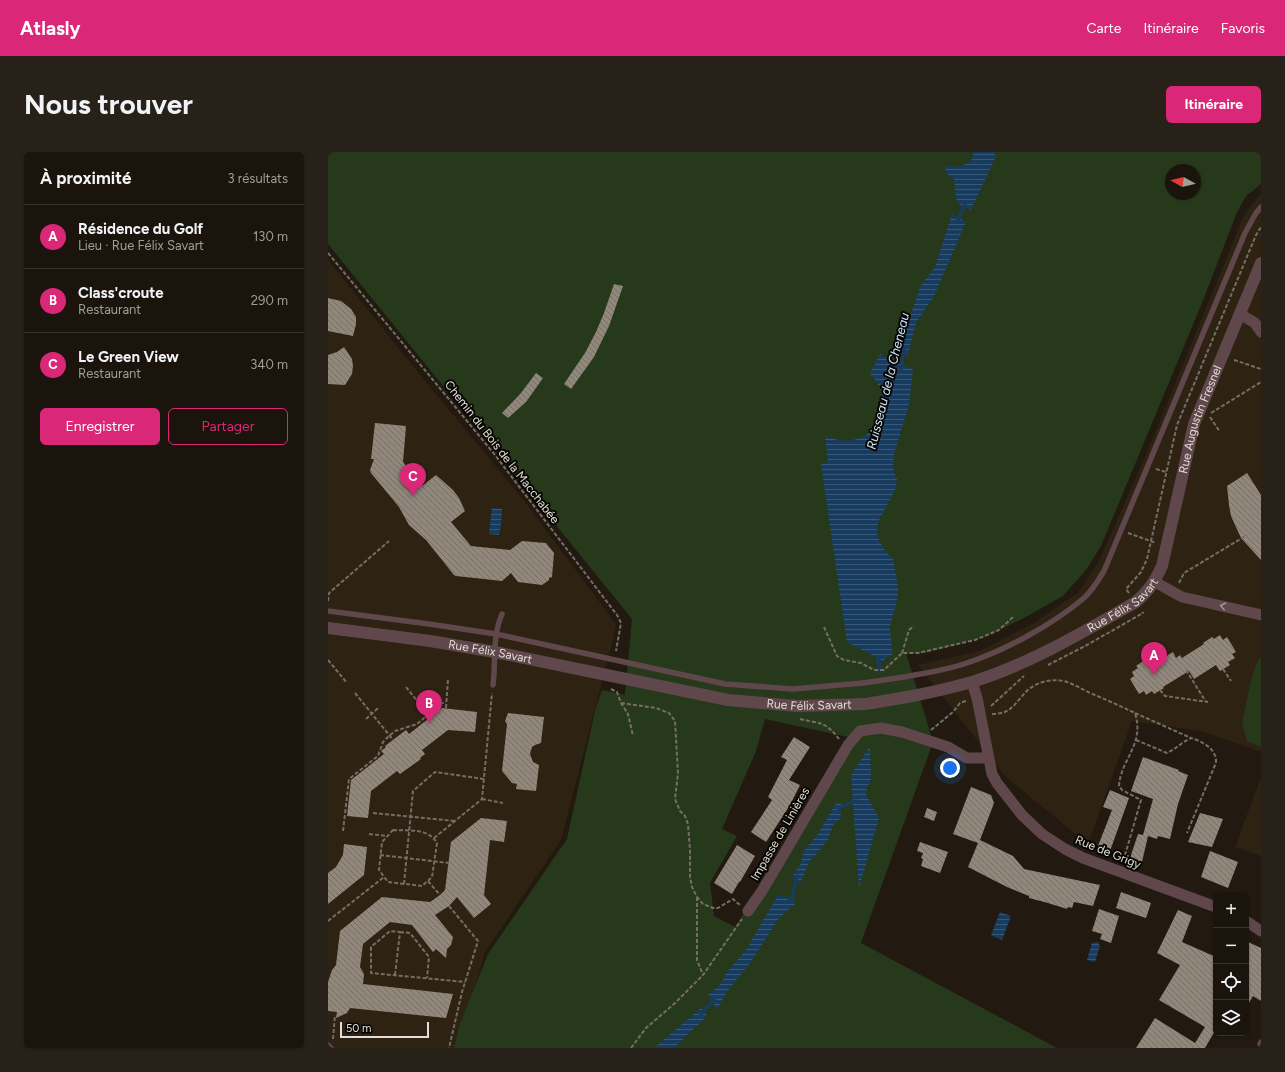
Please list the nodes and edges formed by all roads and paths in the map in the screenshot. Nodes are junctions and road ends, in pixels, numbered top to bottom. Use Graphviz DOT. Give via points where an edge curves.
graph roads {
  1 [pos="1261,207"];
  2 [pos="328,253"];
  3 [pos="1261,263"];
  4 [pos="1240,314"];
  5 [pos="1261,332"];
  6 [pos="1222,356"];
  7 [pos="1261,369"];
  8 [pos="1261,382"];
  9 [pos="1184,404"];
  10 [pos="1200,410"];
  11 [pos="1220,432"];
  12 [pos="1121,530"];
  13 [pos="1247,535"];
  14 [pos="389,541"];
  15 [pos="1167,546"];
  16 [pos="1155,582"];
  17 [pos="1173,593"];
  18 [pos="328,601"];
  19 [pos="328,611"];
  20 [pos="1143,613"];
  21 [pos="502,614"];
  22 [pos="1261,615"];
  23 [pos="1013,617"];
  24 [pos="914,626"];
  25 [pos="824,627"];
  26 [pos="328,628"];
  27 [pos="496,634"];
  28 [pos="495,652"];
  29 [pos="902,653"];
  30 [pos="328,660"];
  31 [pos="615,660"];
  32 [pos="1048,665"];
  33 [pos="1223,669"];
  34 [pos="1186,670"];
  35 [pos="1029,674"];
  36 [pos="448,680"];
  37 [pos="1231,681"];
  38 [pos="972,682"];
  39 [pos="347,683"];
  40 [pos="493,685"];
  41 [pos="406,687"];
  42 [pos="609,688"];
  43 [pos="1160,690"];
  44 [pos="355,693"];
  45 [pos="977,698"];
  46 [pos="446,703"];
  47 [pos="621,703"];
  48 [pos="378,708"];
  49 [pos="446,708"];
  50 [pos="1135,713"];
  51 [pos="372,714"];
  52 [pos="427,714"];
  53 [pos="981,715"];
  54 [pos="793,717"];
  55 [pos="430,718"];
  56 [pos="366,719"];
  57 [pos="389,736"];
  58 [pos="633,736"];
  59 [pos="919,737"];
  60 [pos="1191,738"];
  61 [pos="1136,740"];
  62 [pos="394,741"];
  63 [pos="848,745"];
  64 [pos="988,758"];
  65 [pos="484,779"];
  66 [pos="482,799"];
  67 [pos="503,803"];
  68 [pos="373,813"];
  69 [pos="411,816"];
  70 [pos="455,821"];
  71 [pos="343,831"];
  72 [pos="409,831"];
  73 [pos="1187,832"];
  74 [pos="369,834"];
  75 [pos="388,836"];
  76 [pos="434,838"];
  77 [pos="380,855"];
  78 [pos="407,858"];
  79 [pos="435,861"];
  80 [pos="448,863"];
  81 [pos="1119,872"];
  82 [pos="384,877"];
  83 [pos="428,881"];
  84 [pos="404,884"];
  85 [pos="440,895"];
  86 [pos="697,896"];
  87 [pos="449,906"];
  88 [pos="1213,906"];
  89 [pos="748,911"];
  90 [pos="328,922"];
  91 [pos="1249,923"];
  92 [pos="1261,931"];
  93 [pos="400,932"];
  94 [pos="395,975"];
  95 [pos="703,975"];
  96 [pos="427,978"];
  97 [pos="465,982"];
  98 [pos="335,1015"];
  99 [pos="333,1036"];
  100 [pos="328,1044"];
  101 [pos="331,1048"];
  102 [pos="449,1048"];
  103 [pos="631,1048"];
  1 -- 12 [label="lane" via="1245,233"];
  2 -- 31 [label="path, Chemin du Bois de la Macchabée" via="495,455 617,615 621,623"];
  3 -- 4 [label="street, Rue Augustin Fresnel"];
  4 -- 5 [label="street" via="1255,323"];
  4 -- 6 [label="street, Rue Augustin Fresnel"];
  6 -- 7 [label="path"];
  6 -- 10 [label="street, Rue Augustin Fresnel"];
  8 -- 11 [label="path" via="1208,415"];
  9 -- 10 [label="path"];
  10 -- 15 [label="street, Rue Augustin Fresnel" via="1194,424"];
  12 -- 15 [label="path"];
  12 -- 31 [label="lane, bridge" via="1104,572 1084,598 1027,636 965,664 863,683 793,689 725,684"];
  13 -- 17 [label="path" via="1184,573"];
  14 -- 18 [label="path" via="329,593"];
  15 -- 16 [label="street, Rue Augustin Fresnel"];
  16 -- 17 [label="street, Rue Félix Savart"];
  16 -- 38 [label="street, Rue Félix Savart" via="1136,602 1058,646"];
  22 -- 17 [label="street, Rue Félix Savart, one-way"];
  19 -- 27 [label="lane"];
  20 -- 32 [label="path"];
  21 -- 27 [label="lane"];
  23 -- 29 [label="path" via="1000,630 974,640 918,653"];
  24 -- 29 [label="path" via="909,630"];
  25 -- 29 [label="path" via="837,656 844,660 861,663 874,670 884,670"];
  26 -- 28 [label="street, Rue Félix Savart"];
  27 -- 28 [label="lane"];
  27 -- 31 [label="lane"];
  28 -- 38 [label="street, Rue Félix Savart, bridge" via="728,700 797,706 866,704"];
  28 -- 40 [label="lane"];
  30 -- 39 [label="path"];
  33 -- 37 [label="path"];
  34 -- 43 [label="path" via="1207,702 1165,696"];
  35 -- 53 [label="path"];
  36 -- 46 [label="path"];
  38 -- 45 [label="street, Rue de Grigy"];
  40 -- 65 [label="path"];
  41 -- 52 [label="path"];
  42 -- 47 [label="path" via="617,692"];
  44 -- 51 [label="path"];
  45 -- 53 [label="street, Rue de Grigy"];
  45 -- 59 [label="path" via="960,703 936,727"];
  46 -- 49 [label="path"];
  46 -- 52 [label="path" via="442,703"];
  47 -- 58 [label="path" via="628,714"];
  47 -- 86 [label="path" via="656,708 669,713 675,721 678,773 675,799 688,824 690,878"];
  48 -- 51 [label="path"];
  50 -- 53 [label="path" via="1067,682 1051,680 1029,689 1009,710 1000,714"];
  50 -- 60 [label="path"];
  50 -- 61 [label="path" via="1138,722"];
  51 -- 56 [label="path"];
  51 -- 57 [label="path"];
  52 -- 55 [label="path"];
  52 -- 57 [label="path" via="417,724 395,731"];
  53 -- 64 [label="street, Rue de Grigy"];
  54 -- 63 [label="path" via="825,724 840,741"];
  57 -- 62 [label="path"];
  57 -- 71 [label="path" via="383,742 378,756 349,779"];
  59 -- 63 [label="street, Impasse de Linières" via="881,728 870,729 860,731"];
  59 -- 64 [label="street, Impasse de Linières" via="948,747 966,758"];
  60 -- 61 [label="path" via="1167,753"];
  60 -- 73 [label="path" via="1209,747 1216,760"];
  61 -- 81 [label="path" via="1119,778 1119,786 1141,800"];
  63 -- 89 [label="street, Impasse de Linières"];
  64 -- 81 [label="street, Rue de Grigy" via="997,783 1022,815 1042,834 1083,858"];
  65 -- 66 [label="path"];
  65 -- 69 [label="path" via="435,772 413,791"];
  66 -- 67 [label="path"];
  66 -- 70 [label="path"];
  68 -- 69 [label="path"];
  69 -- 70 [label="path"];
  69 -- 72 [label="path"];
  70 -- 76 [label="path"];
  72 -- 75 [label="path" via="393,830"];
  72 -- 76 [label="path" via="426,833"];
  72 -- 78 [label="path"];
  74 -- 75 [label="path"];
  75 -- 77 [label="path" via="382,842"];
  76 -- 79 [label="path" via="438,843"];
  77 -- 78 [label="path"];
  77 -- 82 [label="path" via="379,870"];
  78 -- 79 [label="path"];
  78 -- 84 [label="path"];
  79 -- 80 [label="path"];
  79 -- 83 [label="path" via="432,877"];
  81 -- 88 [label="street, Rue de Grigy"];
  82 -- 84 [label="path" via="388,882"];
  82 -- 90 [label="path"];
  83 -- 84 [label="path" via="422,886"];
  83 -- 85 [label="path"];
  86 -- 89 [label="path" via="703,904 713,908 718,908 733,899"];
  86 -- 95 [label="path" via="697,960"];
  87 -- 97 [label="path" via="478,941"];
  89 -- 95 [label="path"];
  91 -- 92 [label="street"];
  93 -- 94 [label="path"];
  93 -- 94 [label="path" via="390,931 370,947 371,973"];
  93 -- 96 [label="path" via="410,933 429,958"];
  94 -- 96 [label="path"];
  95 -- 103 [label="path" via="646,1028"];
  96 -- 97 [label="path"];
  97 -- 102 [label="path"];
  98 -- 99 [label="path"];
  100 -- 101 [label="lane"];
}
